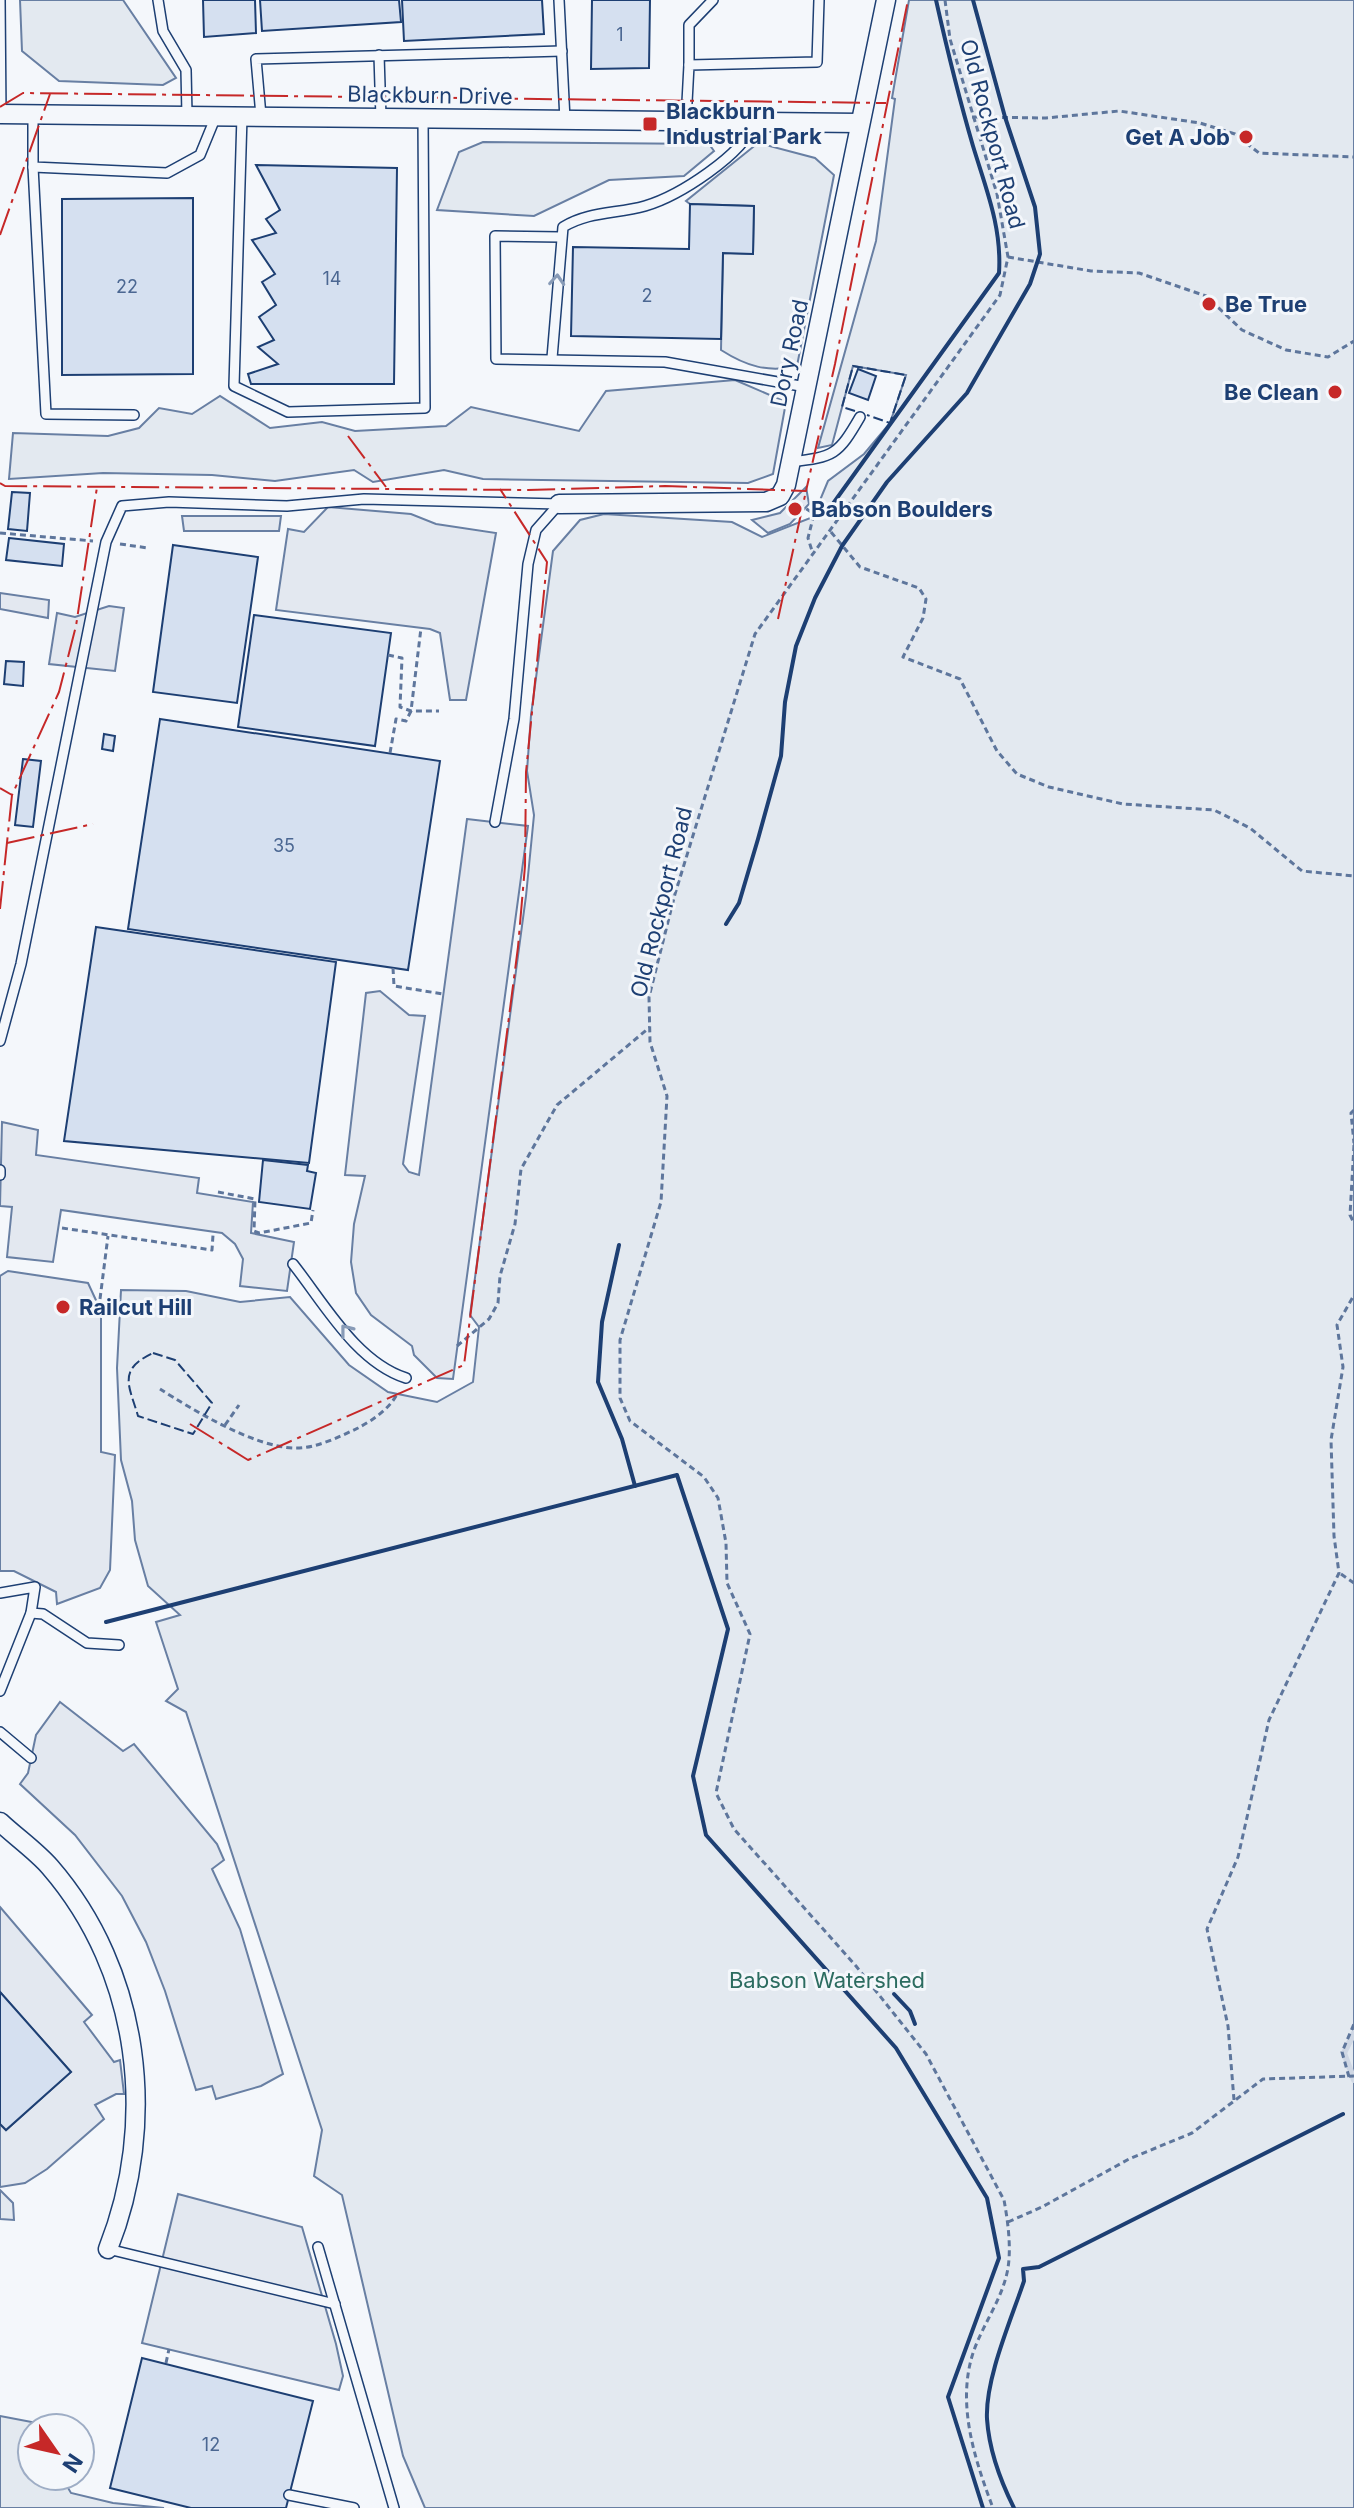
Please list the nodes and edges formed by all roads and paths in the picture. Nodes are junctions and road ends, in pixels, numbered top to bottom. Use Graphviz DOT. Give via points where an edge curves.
graph roads {
  1 [pos="0,0"];
  2 [pos="158,0"];
  3 [pos="559,0"];
  4 [pos="713,0"];
  5 [pos="819,0"];
  6 [pos="886,0"];
  7 [pos="945,0"];
  8 [pos="562,51"];
  9 [pos="379,55"];
  10 [pos="689,65"];
  11 [pos="1,114"];
  12 [pos="33,114"];
  13 [pos="187,115"];
  14 [pos="216,116"];
  15 [pos="252,116"];
  16 [pos="972,117"];
  17 [pos="381,118"];
  18 [pos="423,119"];
  19 [pos="565,120"];
  20 [pos="686,121"];
  21 [pos="755,122"];
  22 [pos="860,123"];
  23 [pos="1354,157"];
  24 [pos="33,167"];
  25 [pos="560,237"];
  26 [pos="1008,257"];
  27 [pos="1354,341"];
  28 [pos="552,358"];
  29 [pos="806,387"];
  30 [pos="134,415"];
  31 [pos="860,417"];
  32 [pos="791,462"];
  33 [pos="780,496"];
  34 [pos="559,504"];
  35 [pos="830,530"];
  36 [pos="0,533"];
  37 [pos="106,542"];
  38 [pos="148,548"];
  39 [pos="813,554"];
  40 [pos="421,628"];
  41 [pos="388,655"];
  42 [pos="411,711"];
  43 [pos="439,711"];
  44 [pos="390,753"];
  45 [pos="495,822"];
  46 [pos="1354,876"];
  47 [pos="393,968"];
  48 [pos="443,994"];
  49 [pos="650,1027"];
  50 [pos="0,1041"];
  51 [pos="1354,1110"];
  52 [pos="1354,1144"];
  53 [pos="218,1192"];
  54 [pos="313,1210"];
  55 [pos="1354,1223"];
  56 [pos="62,1228"];
  57 [pos="213,1235"];
  58 [pos="108,1236"];
  59 [pos="293,1264"];
  60 [pos="1354,1295"];
  61 [pos="100,1299"];
  62 [pos="457,1346"];
  63 [pos="406,1378"];
  64 [pos="160,1389"];
  65 [pos="239,1405"];
  66 [pos="225,1425"];
  67 [pos="1339,1573"];
  68 [pos="1354,1583"];
  69 [pos="0,1593"];
  70 [pos="31,1613"];
  71 [pos="119,1645"];
  72 [pos="0,1691"];
  73 [pos="0,1732"];
  74 [pos="31,1758"];
  75 [pos="0,1822"];
  76 [pos="1354,2024"];
  77 [pos="1352,2077"];
  78 [pos="1234,2100"];
  79 [pos="1008,2222"];
  80 [pos="318,2247"];
  81 [pos="108,2249"];
  82 [pos="335,2304"];
  83 [pos="169,2349"];
  84 [pos="166,2363"];
  85 [pos="289,2495"];
  86 [pos="354,2508"];
  87 [pos="394,2508"];
  88 [pos="993,2508"];
  1 -- 11 [label="lane"];
  2 -- 13 [label="lane" via="163,31 186,70"];
  3 -- 8 [label="lane"];
  4 -- 10 [label="lane" via="689,25"];
  5 -- 10 [label="lane" via="817,62"];
  6 -- 22 [label="street, Dory Road"];
  7 -- 16 [label="path, Old Rockport Road"];
  8 -- 9 [label="lane"];
  8 -- 19 [label="lane"];
  9 -- 15 [label="lane" via="256,59"];
  9 -- 17 [label="lane"];
  10 -- 20 [label="lane"];
  11 -- 12 [label="street, Blackburn Drive"];
  12 -- 13 [label="street, Blackburn Drive"];
  12 -- 24 [label="lane"];
  13 -- 14 [label="street, Blackburn Drive"];
  14 -- 15 [label="street, Blackburn Drive"];
  14 -- 24 [label="lane" via="200,155 167,173"];
  15 -- 17 [label="street, Blackburn Drive"];
  15 -- 18 [label="lane" via="234,386 288,412 425,408"];
  16 -- 23 [label="path" via="1046,118 1119,111 1200,123 1235,134 1259,153"];
  16 -- 26 [label="path, Old Rockport Road" via="997,194"];
  17 -- 18 [label="street, Blackburn Drive"];
  18 -- 19 [label="street, Blackburn Drive"];
  19 -- 20 [label="street, Blackburn Drive"];
  20 -- 21 [label="street, Blackburn Drive"];
  21 -- 22 [label="street, Blackburn Drive"];
  21 -- 25 [label="lane" via="749,139 678,192 636,208 579,217 563,227"];
  22 -- 29 [label="street, Dory Road"];
  24 -- 30 [label="lane" via="46,414"];
  28 -- 25 [label="lane, one-way"];
  25 -- 28 [label="lane" via="495,236 496,359"];
  26 -- 27 [label="path" via="1139,273 1206,296 1242,330 1286,350 1328,357"];
  26 -- 35 [label="path, Old Rockport Road" via="1000,295"];
  28 -- 29 [label="lane" via="665,362"];
  29 -- 32 [label="street, Dory Road"];
  31 -- 32 [label="lane" via="842,448 828,458"];
  32 -- 33 [label="street, Dory Road"];
  33 -- 34 [label="street" via="728,505"];
  33 -- 39 [label="path" via="814,514 808,538"];
  34 -- 37 [label="lane" via="169,502 122,506"];
  34 -- 45 [label="lane" via="536,530 528,564 514,719"];
  35 -- 39 [label="path, Old Rockport Road"];
  35 -- 46 [label="path" via="860,567 919,588 926,599 923,618 903,657 960,679 997,751 1017,774 1123,804 1214,810 1250,828 1302,871"];
  36 -- 37 [label="path"];
  37 -- 38 [label="path"];
  37 -- 50 [label="lane" via="21,964"];
  39 -- 49 [label="path, Old Rockport Road" via="755,634 675,894 649,997"];
  40 -- 42 [label="path"];
  41 -- 42 [label="path" via="402,658 400,707"];
  42 -- 43 [label="path"];
  42 -- 44 [label="path" via="406,721 396,719"];
  47 -- 48 [label="path" via="394,986"];
  49 -- 62 [label="path" via="557,1105 521,1169 498,1303 489,1319"];
  49 -- 79 [label="path, Old Rockport Road" via="667,1096 661,1202 620,1340 620,1398 630,1421 704,1477 718,1498 727,1583 750,1634 716,1793 734,1829 847,1955 926,2054 1004,2200"];
  51 -- 52 [label="path"];
  52 -- 55 [label="path"];
  53 -- 54 [label="path" via="255,1199 254,1231 259,1233 311,1223"];
  56 -- 58 [label="path"];
  57 -- 58 [label="path" via="212,1250"];
  58 -- 61 [label="path"];
  63 -- 59 [label="lane, one-way" via="362,1351"];
  60 -- 67 [label="path" via="1337,1325 1343,1367 1331,1440"];
  63 -- 66 [label="path" via="396,1397 374,1417 309,1447 291,1448"];
  64 -- 66 [label="path"];
  65 -- 66 [label="path"];
  67 -- 68 [label="path"];
  67 -- 78 [label="path" via="1269,1720 1238,1857 1207,1929 1228,2026"];
  69 -- 70 [label="lane" via="35,1587"];
  70 -- 71 [label="lane" via="43,1614 87,1643"];
  70 -- 72 [label="lane"];
  73 -- 74 [label="lane"];
  75 -- 81 [label="street" via="50,1867 92,1930 119,1989 138,2105 125,2205"];
  76 -- 77 [label="path" via="1342,2052"];
  77 -- 78 [label="path" via="1263,2079"];
  78 -- 79 [label="path" via="1192,2133 1129,2159"];
  79 -- 88 [label="path, Old Rockport Road" via="1008,2273 970,2363 966,2403 973,2449"];
  80 -- 82 [label="lane"];
  81 -- 82 [label="lane"];
  82 -- 87 [label="lane"];
  83 -- 84 [label="path"];
  85 -- 86 [label="lane"];
}
